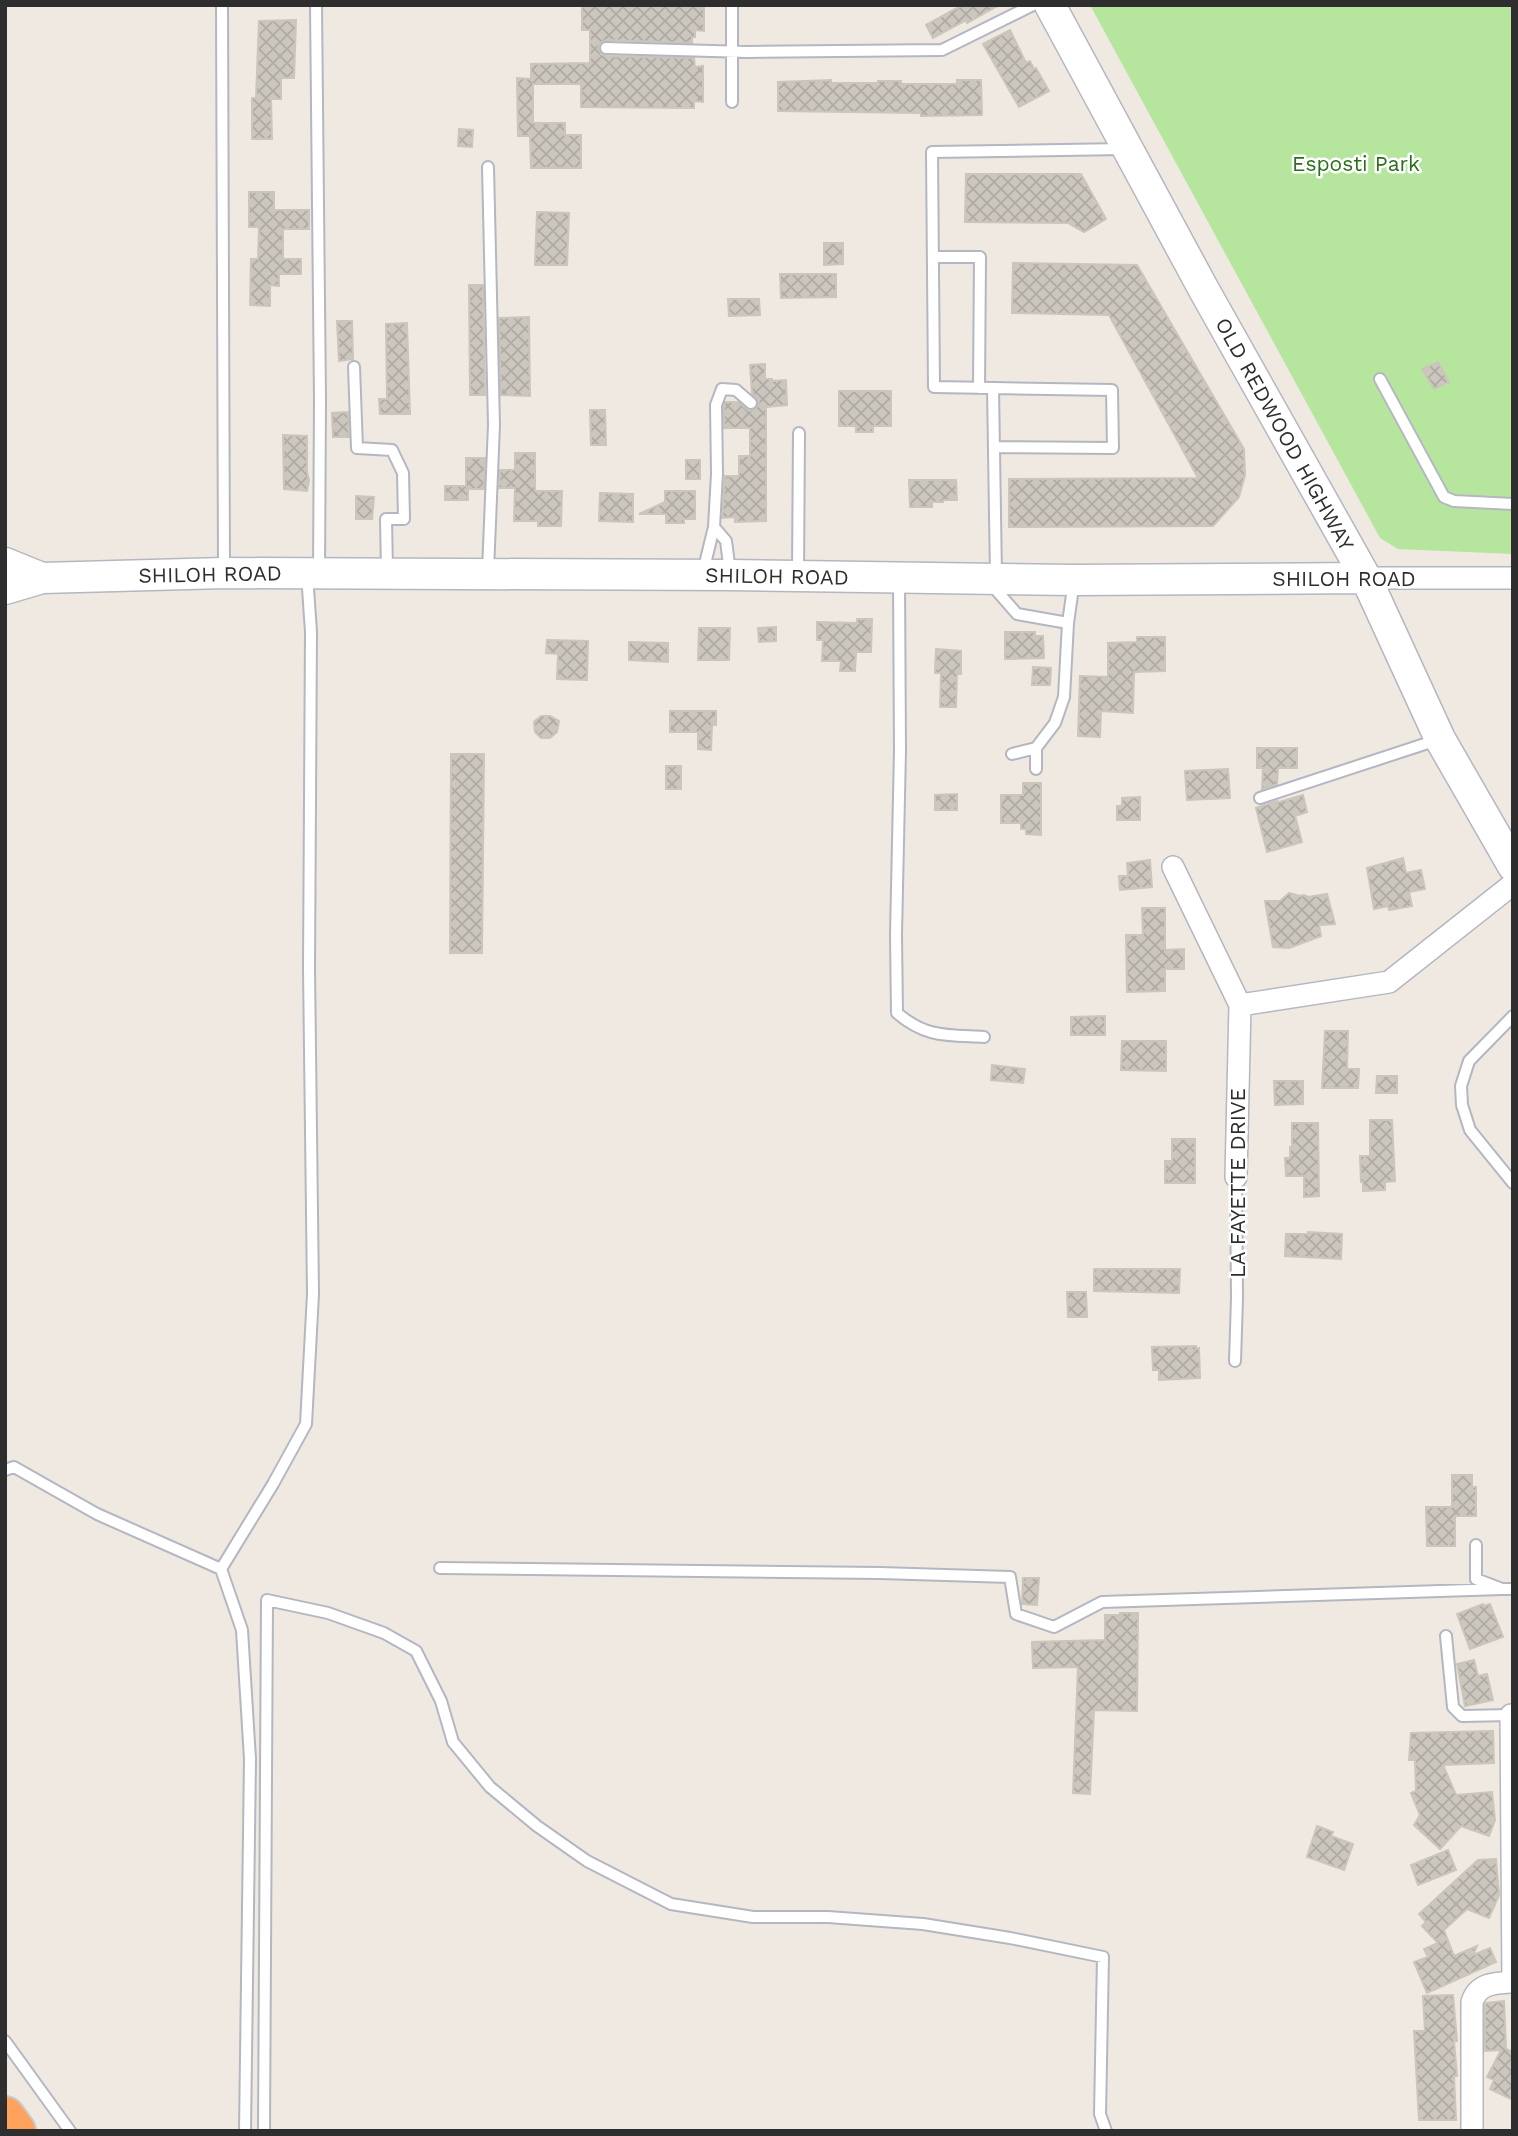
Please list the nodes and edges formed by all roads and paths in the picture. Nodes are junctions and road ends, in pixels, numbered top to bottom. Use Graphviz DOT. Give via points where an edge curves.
graph roads {
  1 [pos="222,5"];
  2 [pos="316,5"];
  3 [pos="732,5"];
  4 [pos="1033,5"];
  5 [pos="1050,5"];
  6 [pos="606,48"];
  7 [pos="731,52"];
  8 [pos="732,102"];
  9 [pos="1128,149"];
  10 [pos="488,167"];
  11 [pos="933,257"];
  12 [pos="354,367"];
  13 [pos="1380,379"];
  14 [pos="979,388"];
  15 [pos="993,388"];
  16 [pos="751,403"];
  17 [pos="799,433"];
  18 [pos="994,447"];
  19 [pos="1513,505"];
  20 [pos="714,527"];
  21 [pos="5,563"];
  22 [pos="224,573"];
  23 [pos="313,573"];
  24 [pos="387,573"];
  25 [pos="488,574"];
  26 [pos="716,575"];
  27 [pos="798,577"];
  28 [pos="42,578"];
  29 [pos="899,578"];
  30 [pos="1366,578"];
  31 [pos="1513,578"];
  32 [pos="991,579"];
  33 [pos="1074,580"];
  34 [pos="5,589"];
  35 [pos="1068,623"];
  36 [pos="1440,739"];
  37 [pos="1036,748"];
  38 [pos="1012,754"];
  39 [pos="1036,769"];
  40 [pos="1260,798"];
  41 [pos="1513,866"];
  42 [pos="1173,867"];
  43 [pos="1513,884"];
  44 [pos="1240,1005"];
  45 [pos="1513,1016"];
  46 [pos="984,1037"];
  47 [pos="1236,1177"];
  48 [pos="1513,1183"];
  49 [pos="1235,1361"];
  50 [pos="5,1470"];
  51 [pos="1476,1545"];
  52 [pos="440,1568"];
  53 [pos="221,1569"];
  54 [pos="1507,1589"];
  55 [pos="1446,1636"];
  56 [pos="1512,1715"];
  57 [pos="1513,1983"];
  58 [pos="5,2041"];
  59 [pos="5,2116"];
  60 [pos="16,2131"];
  61 [pos="69,2131"];
  62 [pos="246,2131"];
  63 [pos="264,2131"];
  64 [pos="1106,2131"];
  65 [pos="1472,2131"];
  1 -- 22 [label="lane"];
  2 -- 23 [label="lane" via="320,400"];
  3 -- 7 [label="lane"];
  4 -- 7 [label="lane" via="942,50"];
  5 -- 9 [label="main road, OLD REDWOOD HIGHWAY"];
  6 -- 7 [label="lane"];
  7 -- 8 [label="lane"];
  9 -- 11 [label="lane" via="932,152"];
  9 -- 30 [label="main road, OLD REDWOOD HIGHWAY"];
  10 -- 25 [label="lane" via="494,425"];
  11 -- 14 [label="lane" via="934,387"];
  11 -- 14 [label="lane" via="980,257"];
  12 -- 24 [label="lane" via="356,448 392,450 403,473 404,519 386,519"];
  13 -- 19 [label="lane" via="1444,496 1454,501"];
  14 -- 15 [label="lane"];
  15 -- 18 [label="lane"];
  15 -- 18 [label="lane" via="1112,390 1113,447"];
  16 -- 20 [label="lane" via="736,390 722,389 716,405"];
  17 -- 27 [label="lane"];
  18 -- 32 [label="lane"];
  20 -- 26 [label="lane"];
  20 -- 26 [label="lane" via="726,541"];
  21 -- 28 [label="main road, SHILOH ROAD"];
  22 -- 23 [label="main road, SHILOH ROAD"];
  22 -- 28 [label="main road, SHILOH ROAD"];
  23 -- 24 [label="main road, SHILOH ROAD"];
  23 -- 53 [label="lane" via="309,968 313,1294 306,1424"];
  24 -- 25 [label="main road, SHILOH ROAD"];
  25 -- 26 [label="main road, SHILOH ROAD"];
  26 -- 27 [label="main road, SHILOH ROAD"];
  27 -- 29 [label="main road, SHILOH ROAD"];
  28 -- 34 [label="main road, SHILOH ROAD"];
  29 -- 32 [label="main road, SHILOH ROAD"];
  29 -- 46 [label="lane" via="897,1013 911,1026 934,1034"];
  30 -- 31 [label="street, SHILOH ROAD"];
  30 -- 33 [label="main road, SHILOH ROAD"];
  30 -- 36 [label="main road, OLD REDWOOD HIGHWAY"];
  32 -- 33 [label="main road, SHILOH ROAD"];
  32 -- 35 [label="lane" via="1017,614"];
  33 -- 35 [label="lane"];
  35 -- 37 [label="lane" via="1064,698 1055,723"];
  36 -- 40 [label="lane"];
  36 -- 41 [label="main road, OLD REDWOOD HIGHWAY"];
  37 -- 38 [label="lane"];
  37 -- 39 [label="lane"];
  42 -- 44 [label="street, LA FAYETTE DRIVE"];
  43 -- 44 [label="street" via="1389,982"];
  44 -- 47 [label="street, LA FAYETTE DRIVE"];
  45 -- 48 [label="lane" via="1469,1061 1461,1086 1470,1130"];
  47 -- 49 [label="lane, LA FAYETTE DRIVE"];
  50 -- 53 [label="lane" via="14,1466 97,1514"];
  51 -- 54 [label="lane" via="1476,1579"];
  52 -- 54 [label="lane" via="1010,1577 1016,1614 1054,1627 1102,1602"];
  53 -- 62 [label="lane" via="242,1630 250,1759"];
  55 -- 56 [label="lane" via="1453,1707 1462,1716"];
  56 -- 57 [label="street"];
  57 -- 65 [label="street" via="1491,1983 1475,1993 1472,2002"];
  58 -- 61 [label="lane"];
  59 -- 60 [label="highway"];
  63 -- 64 [label="lane" via="267,1600 328,1613 384,1633 416,1651 441,1701 453,1742 490,1787 587,1861 671,1904 753,1917 923,1924 1103,1957 1100,2114"];
}
